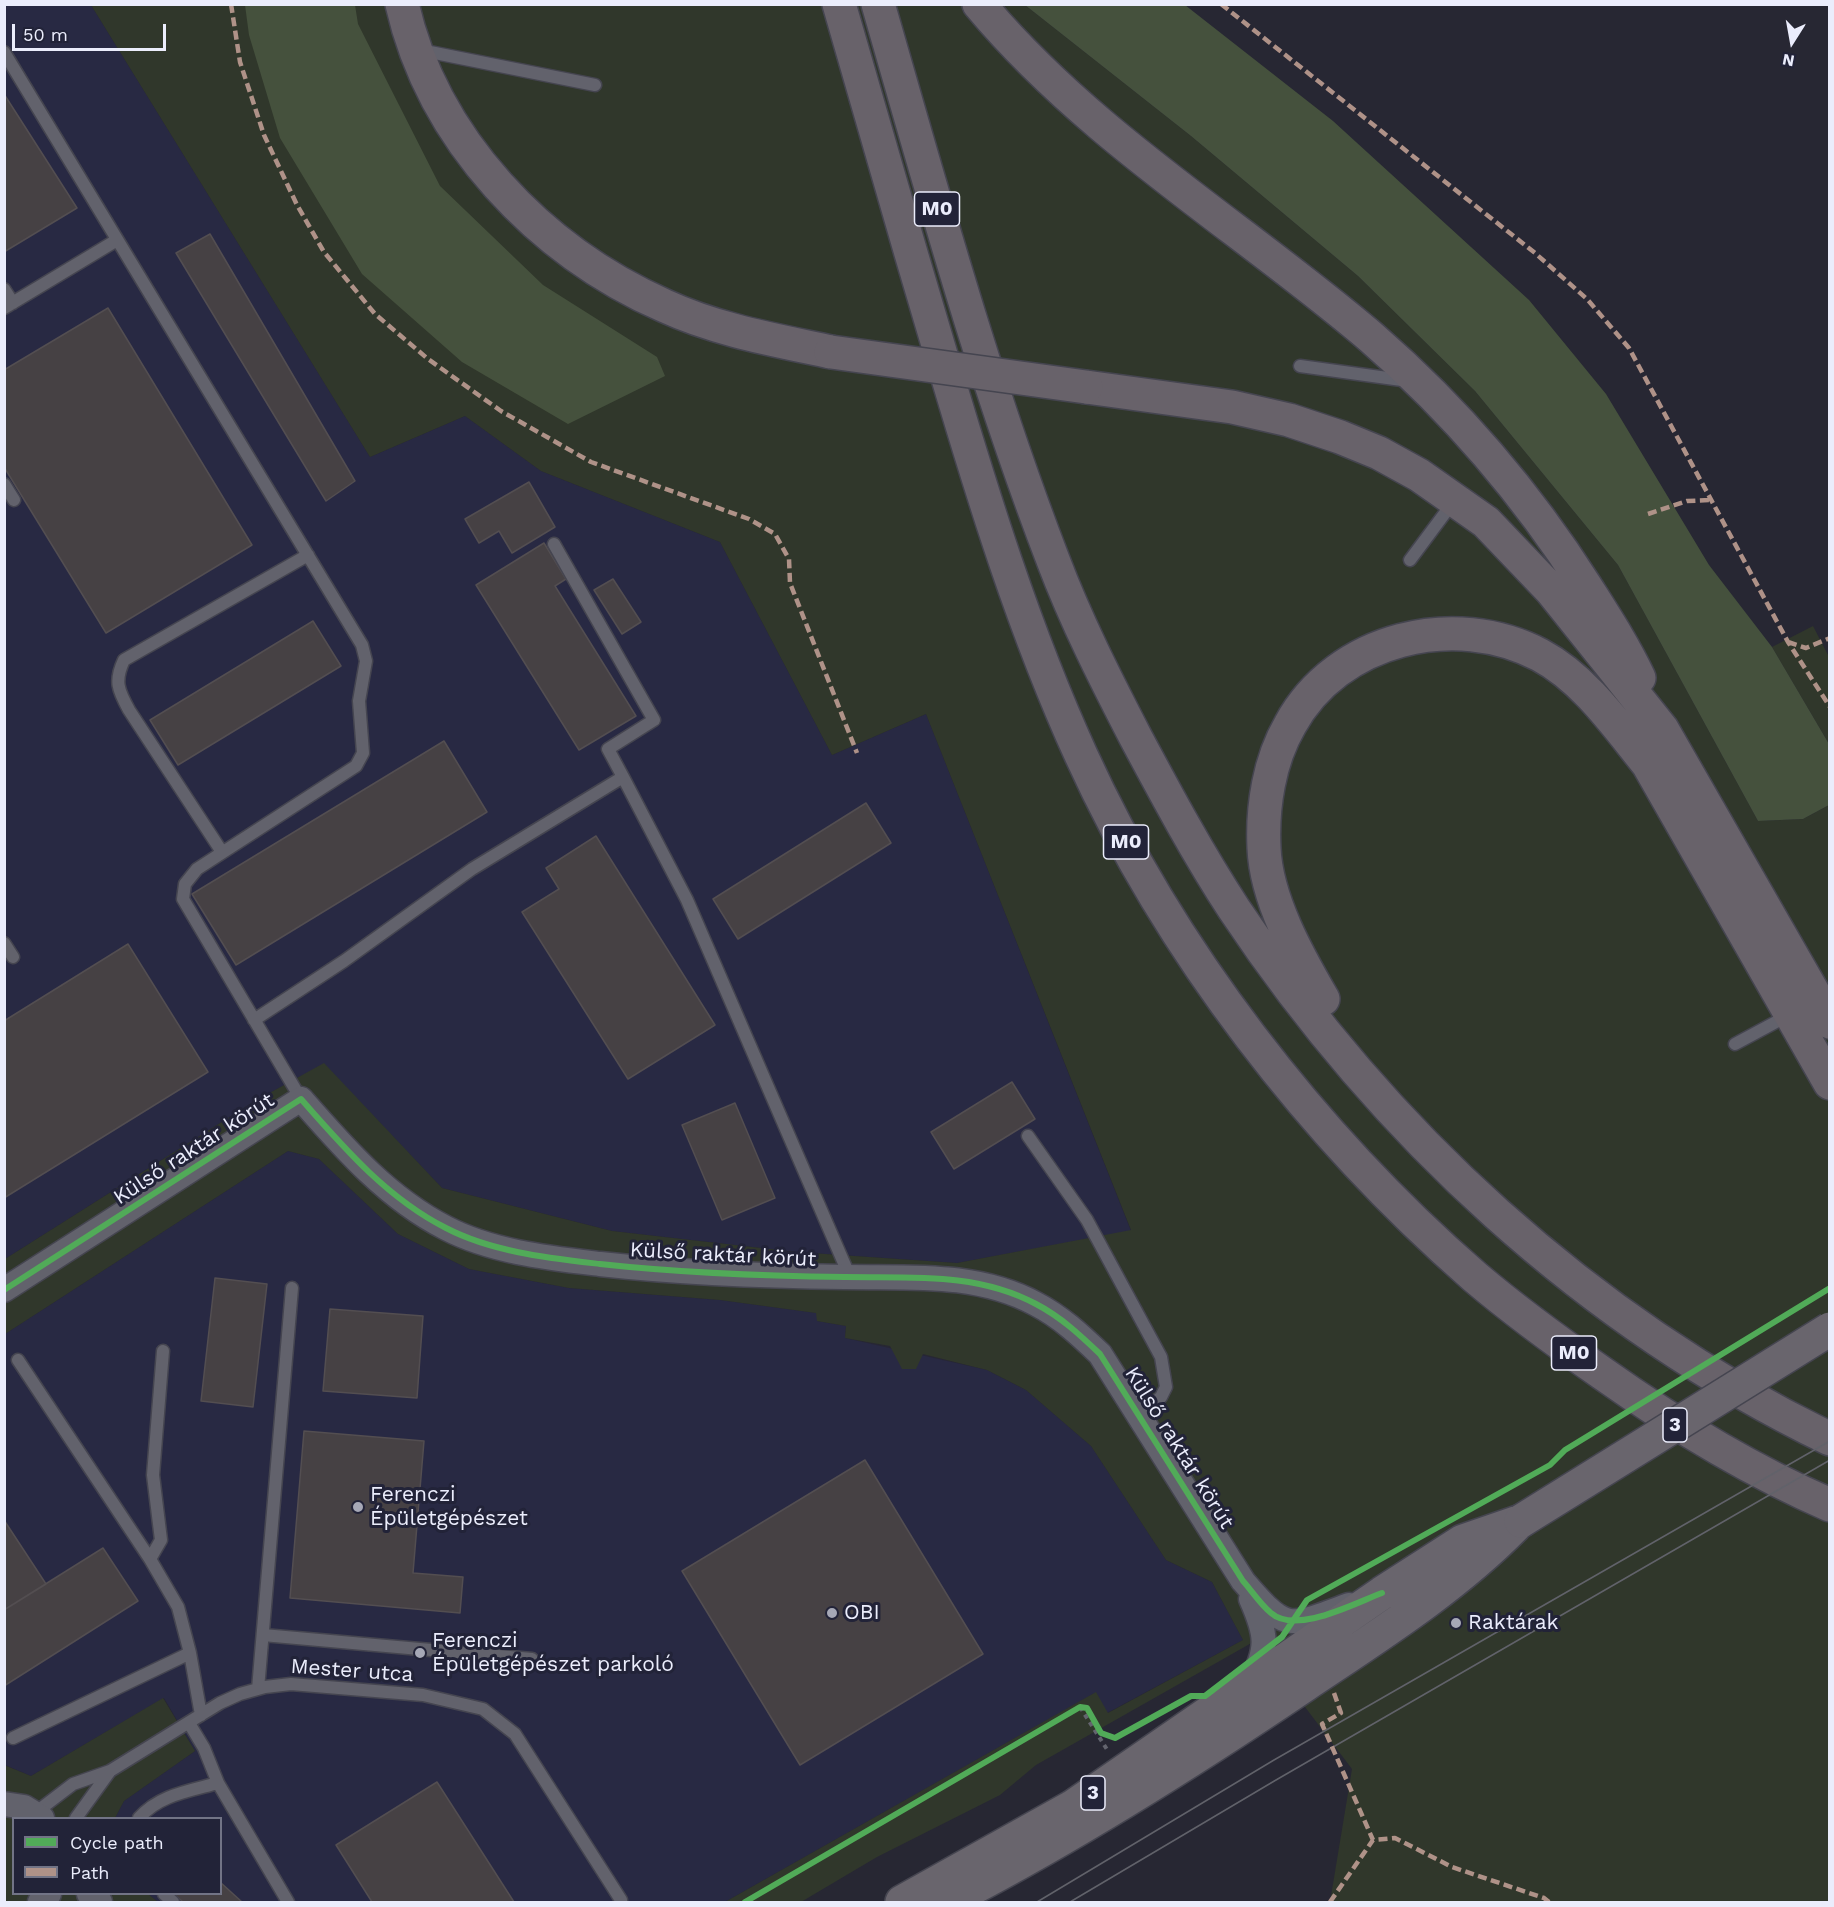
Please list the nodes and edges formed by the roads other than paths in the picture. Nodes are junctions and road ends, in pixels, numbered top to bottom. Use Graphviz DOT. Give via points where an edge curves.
graph roads {
  1 [pos="402,4"];
  2 [pos="839,4"];
  3 [pos="878,4"];
  4 [pos="979,4"];
  5 [pos="416,49"];
  6 [pos="4,52"];
  7 [pos="595,85"];
  8 [pos="117,240"];
  9 [pos="4,289"];
  10 [pos="9,305"];
  11 [pos="1300,366"];
  12 [pos="1420,382"];
  13 [pos="4,484"];
  14 [pos="14,500"];
  15 [pos="1455,500"];
  16 [pos="554,544"];
  17 [pos="308,555"];
  18 [pos="1410,560"];
  19 [pos="1574,621"];
  20 [pos="1662,729"];
  21 [pos="1648,765"];
  22 [pos="623,777"];
  23 [pos="222,852"];
  24 [pos="4,943"];
  25 [pos="13,957"];
  26 [pos="1790,1014"];
  27 [pos="254,1020"];
  28 [pos="1830,1022"];
  29 [pos="1735,1044"];
  30 [pos="1830,1083"];
  31 [pos="301,1099"];
  32 [pos="1392,1111"];
  33 [pos="1028,1136"];
  34 [pos="850,1277"];
  35 [pos="292,1288"];
  36 [pos="4,1290"];
  37 [pos="1830,1329"];
  38 [pos="163,1351"];
  39 [pos="18,1360"];
  40 [pos="1140,1414"];
  41 [pos="1830,1439"];
  42 [pos="1830,1505"];
  43 [pos="1521,1521"];
  44 [pos="150,1559"];
  45 [pos="1243,1581"];
  46 [pos="1382,1593"];
  47 [pos="263,1635"];
  48 [pos="190,1653"];
  49 [pos="532,1659"];
  50 [pos="1250,1683"];
  51 [pos="258,1689"];
  52 [pos="201,1715"];
  53 [pos="189,1723"];
  54 [pos="13,1738"];
  55 [pos="110,1771"];
  56 [pos="218,1784"];
  57 [pos="7,1803"];
  58 [pos="38,1816"];
  59 [pos="77,1817"];
  60 [pos="140,1817"];
  61 [pos="954,1899"];
  62 [pos="621,1900"];
  63 [pos="288,1902"];
  64 [pos="902,1902"];
  1 -- 5 [label="highway"];
  2 -- 42 [label="highway, M0" via="980,485 1043,664 1082,758 1118,827 1212,985 1350,1156 1476,1278 1651,1407 1719,1449"];
  3 -- 32 [label="highway, M0" via="961,291 1015,458 1054,563 1097,660 1173,808 1235,910 1308,1011"];
  4 -- 12 [label="highway" via="1059,86 1122,141 1371,338"];
  5 -- 7 [label="lane"];
  5 -- 15 [label="highway, bridge" via="445,110 488,175 545,232 583,261 656,302 710,324 831,352 1232,407 1289,420 1379,453"];
  6 -- 8 [label="lane"];
  8 -- 10 [label="lane"];
  8 -- 17 [label="lane"];
  9 -- 10 [label="lane"];
  11 -- 12 [label="lane"];
  12 -- 20 [label="highway" via="1487,452 1560,547 1625,649"];
  13 -- 14 [label="lane"];
  15 -- 18 [label="lane"];
  15 -- 19 [label="highway" via="1486,522 1522,557"];
  16 -- 22 [label="lane" via="654,720 608,749"];
  17 -- 23 [label="lane" via="362,645 366,661 359,701 363,753 356,766"];
  17 -- 23 [label="lane" via="124,660 117,674 119,692 129,710"];
  19 -- 20 [label="highway"];
  19 -- 21 [label="highway" via="1623,706"];
  20 -- 28 [label="highway"];
  21 -- 26 [label="highway"];
  21 -- 32 [label="highway" via="1612,719 1563,670 1540,655 1492,636 1433,633 1400,640 1349,663 1305,703 1290,724 1269,785 1263,817 1270,883 1296,953"];
  22 -- 27 [label="lane" via="472,869"];
  22 -- 34 [label="lane" via="687,900"];
  23 -- 27 [label="lane" via="197,868 185,884 183,899"];
  24 -- 25 [label="lane"];
  26 -- 29 [label="lane"];
  26 -- 30 [label="highway"];
  27 -- 31 [label="lane"];
  31 -- 34 [label="street, Külső raktár körút" via="354,1160 409,1206 447,1229 485,1243 546,1256 642,1268 753,1276"];
  31 -- 36 [label="street, Külső raktár körút"];
  32 -- 41 [label="highway, M0" via="1466,1186 1568,1276 1693,1363"];
  33 -- 40 [label="lane" via="1087,1220 1161,1357 1166,1387 1161,1397"];
  34 -- 40 [label="street, Külső raktár körút" via="962,1279 1035,1303 1069,1323 1100,1354"];
  35 -- 47 [label="lane"];
  37 -- 43 [label="main road, 3, bridge"];
  38 -- 44 [label="lane" via="153,1475 161,1540"];
  39 -- 44 [label="lane"];
  40 -- 45 [label="street, Külső raktár körút"];
  43 -- 46 [label="main road, 3" via="1463,1541"];
  43 -- 61 [label="main road, 3" via="1480,1562 1402,1620 1230,1736 1045,1850"];
  44 -- 48 [label="lane" via="178,1607"];
  45 -- 46 [label="street, Külső raktár körút" via="1271,1614 1293,1622 1310,1620"];
  45 -- 50 [label="street, Külső raktár körút" via="1265,1634 1261,1664"];
  46 -- 50 [label="main road, 3"];
  47 -- 49 [label="lane"];
  47 -- 51 [label="lane"];
  48 -- 52 [label="lane"];
  48 -- 54 [label="lane"];
  50 -- 64 [label="main road, 3" via="1072,1807"];
  51 -- 52 [label="lane, Mester utca" via="220,1703"];
  51 -- 62 [label="lane, Mester utca" via="291,1684 332,1687 423,1695 483,1708 515,1734"];
  52 -- 53 [label="lane, Mester utca"];
  53 -- 55 [label="lane, Mester utca"];
  53 -- 56 [label="lane"];
  55 -- 58 [label="lane" via="73,1784"];
  55 -- 59 [label="lane"];
  56 -- 60 [label="lane" via="153,1804"];
  56 -- 63 [label="lane"];
  57 -- 58 [label="street"];
}
